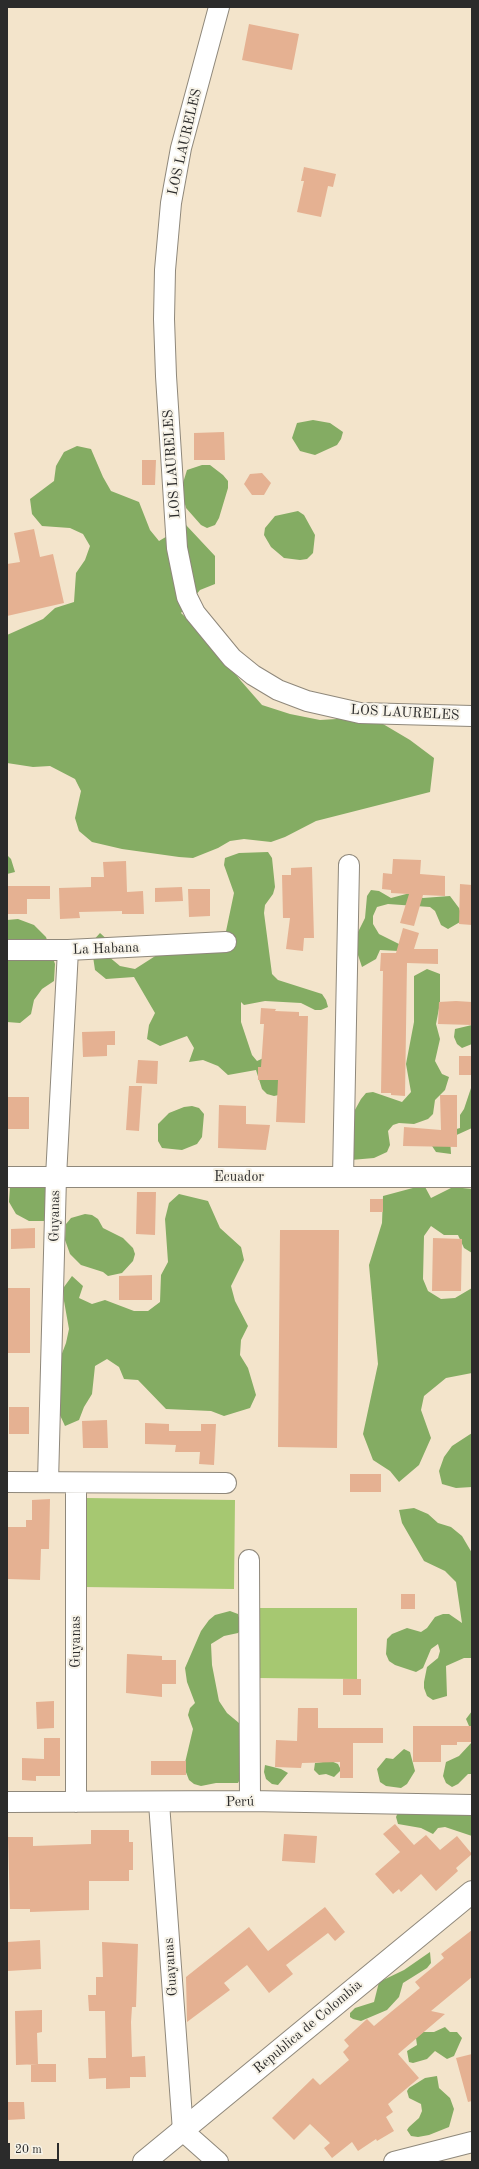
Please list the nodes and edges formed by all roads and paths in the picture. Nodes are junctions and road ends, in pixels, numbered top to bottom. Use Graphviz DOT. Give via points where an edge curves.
graph roads {
  1 [pos="219,7"];
  2 [pos="472,716"];
  3 [pos="349,865"];
  4 [pos="226,942"];
  5 [pos="7,950"];
  6 [pos="68,950"];
  7 [pos="7,1177"];
  8 [pos="56,1177"];
  9 [pos="343,1177"];
  10 [pos="472,1177"];
  11 [pos="7,1482"];
  12 [pos="48,1482"];
  13 [pos="76,1483"];
  14 [pos="226,1483"];
  15 [pos="249,1560"];
  16 [pos="250,1801"];
  17 [pos="7,1802"];
  18 [pos="76,1802"];
  19 [pos="159,1803"];
  20 [pos="472,1805"];
  21 [pos="472,1892"];
  22 [pos="183,2131"];
  23 [pos="472,2142"];
  24 [pos="144,2162"];
  25 [pos="218,2162"];
  26 [pos="394,2162"];
  1 -- 2 [label="street, LOS LAURELES" via="181,148 171,203 165,270 165,340 177,548 188,597 195,614 232,658 278,690 308,701 360,713"];
  3 -- 9 [label="street"];
  4 -- 6 [label="street, La Habana"];
  5 -- 6 [label="street, La Habana"];
  6 -- 8 [label="street, Guyanas"];
  7 -- 8 [label="street, Ecuador"];
  8 -- 9 [label="street, Ecuador"];
  8 -- 12 [label="street, Guyanas"];
  9 -- 10 [label="street, Ecuador"];
  11 -- 12 [label="street"];
  12 -- 13 [label="street"];
  13 -- 14 [label="street"];
  13 -- 18 [label="street, Guyanas"];
  15 -- 16 [label="street"];
  16 -- 19 [label="street, Perú"];
  16 -- 20 [label="street, Perú"];
  17 -- 18 [label="street, Perú"];
  18 -- 19 [label="street, Perú"];
  19 -- 22 [label="street, Guayanas"];
  21 -- 22 [label="street, Republica de Colombia"];
  22 -- 24 [label="street, Republica de Colombia"];
  22 -- 25 [label="street"];
  23 -- 26 [label="street"];
}
